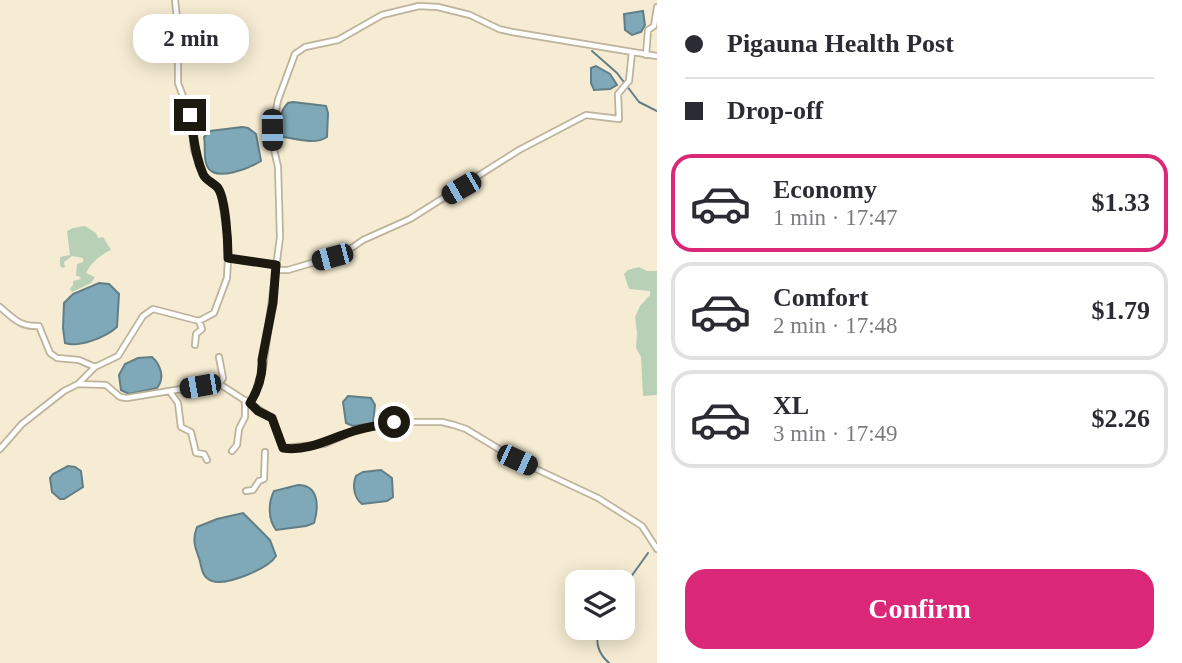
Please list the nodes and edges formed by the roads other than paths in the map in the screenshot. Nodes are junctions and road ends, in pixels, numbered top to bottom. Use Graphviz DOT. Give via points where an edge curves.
graph roads {
  1 [pos="175,0"];
  2 [pos="657,7"];
  3 [pos="632,51"];
  4 [pos="646,55"];
  5 [pos="657,56"];
  6 [pos="228,258"];
  7 [pos="276,267"];
  8 [pos="0,307"];
  9 [pos="200,321"];
  10 [pos="195,345"];
  11 [pos="219,357"];
  12 [pos="95,367"];
  13 [pos="220,383"];
  14 [pos="78,384"];
  15 [pos="170,392"];
  16 [pos="248,401"];
  17 [pos="0,449"];
  18 [pos="232,452"];
  19 [pos="265,452"];
  20 [pos="207,460"];
  21 [pos="246,491"];
  22 [pos="657,549"];
  1 -- 6 [label="street" via="178,83 204,177 221,194"];
  2 -- 4 [label="street" via="654,26 648,30"];
  3 -- 4 [label="street"];
  3 -- 7 [label="street" via="629,81 618,92 619,119 586,115 354,247 288,270"];
  3 -- 7 [label="street" via="512,32 470,15 424,6 382,15 338,40 302,48 292,61 272,130 281,218"];
  4 -- 5 [label="street"];
  6 -- 7 [label="street"];
  6 -- 9 [label="street" via="217,309"];
  7 -- 16 [label="street" via="260,384"];
  8 -- 12 [label="street" via="27,327 39,326 50,353 57,358"];
  9 -- 10 [label="street" via="202,329"];
  9 -- 12 [label="street" via="153,309 143,316 118,356"];
  11 -- 13 [label="street"];
  12 -- 14 [label="street"];
  13 -- 15 [label="street"];
  13 -- 16 [label="street"];
  14 -- 15 [label="street" via="106,385 127,398"];
  14 -- 17 [label="street" via="22,425"];
  15 -- 20 [label="street" via="178,403 181,427 191,432 196,453"];
  16 -- 18 [label="street"];
  16 -- 22 [label="street" via="272,418 283,448 289,449 324,444 356,430 394,422 442,422 466,429 637,522"];
  19 -- 21 [label="street" via="264,479"];
}
